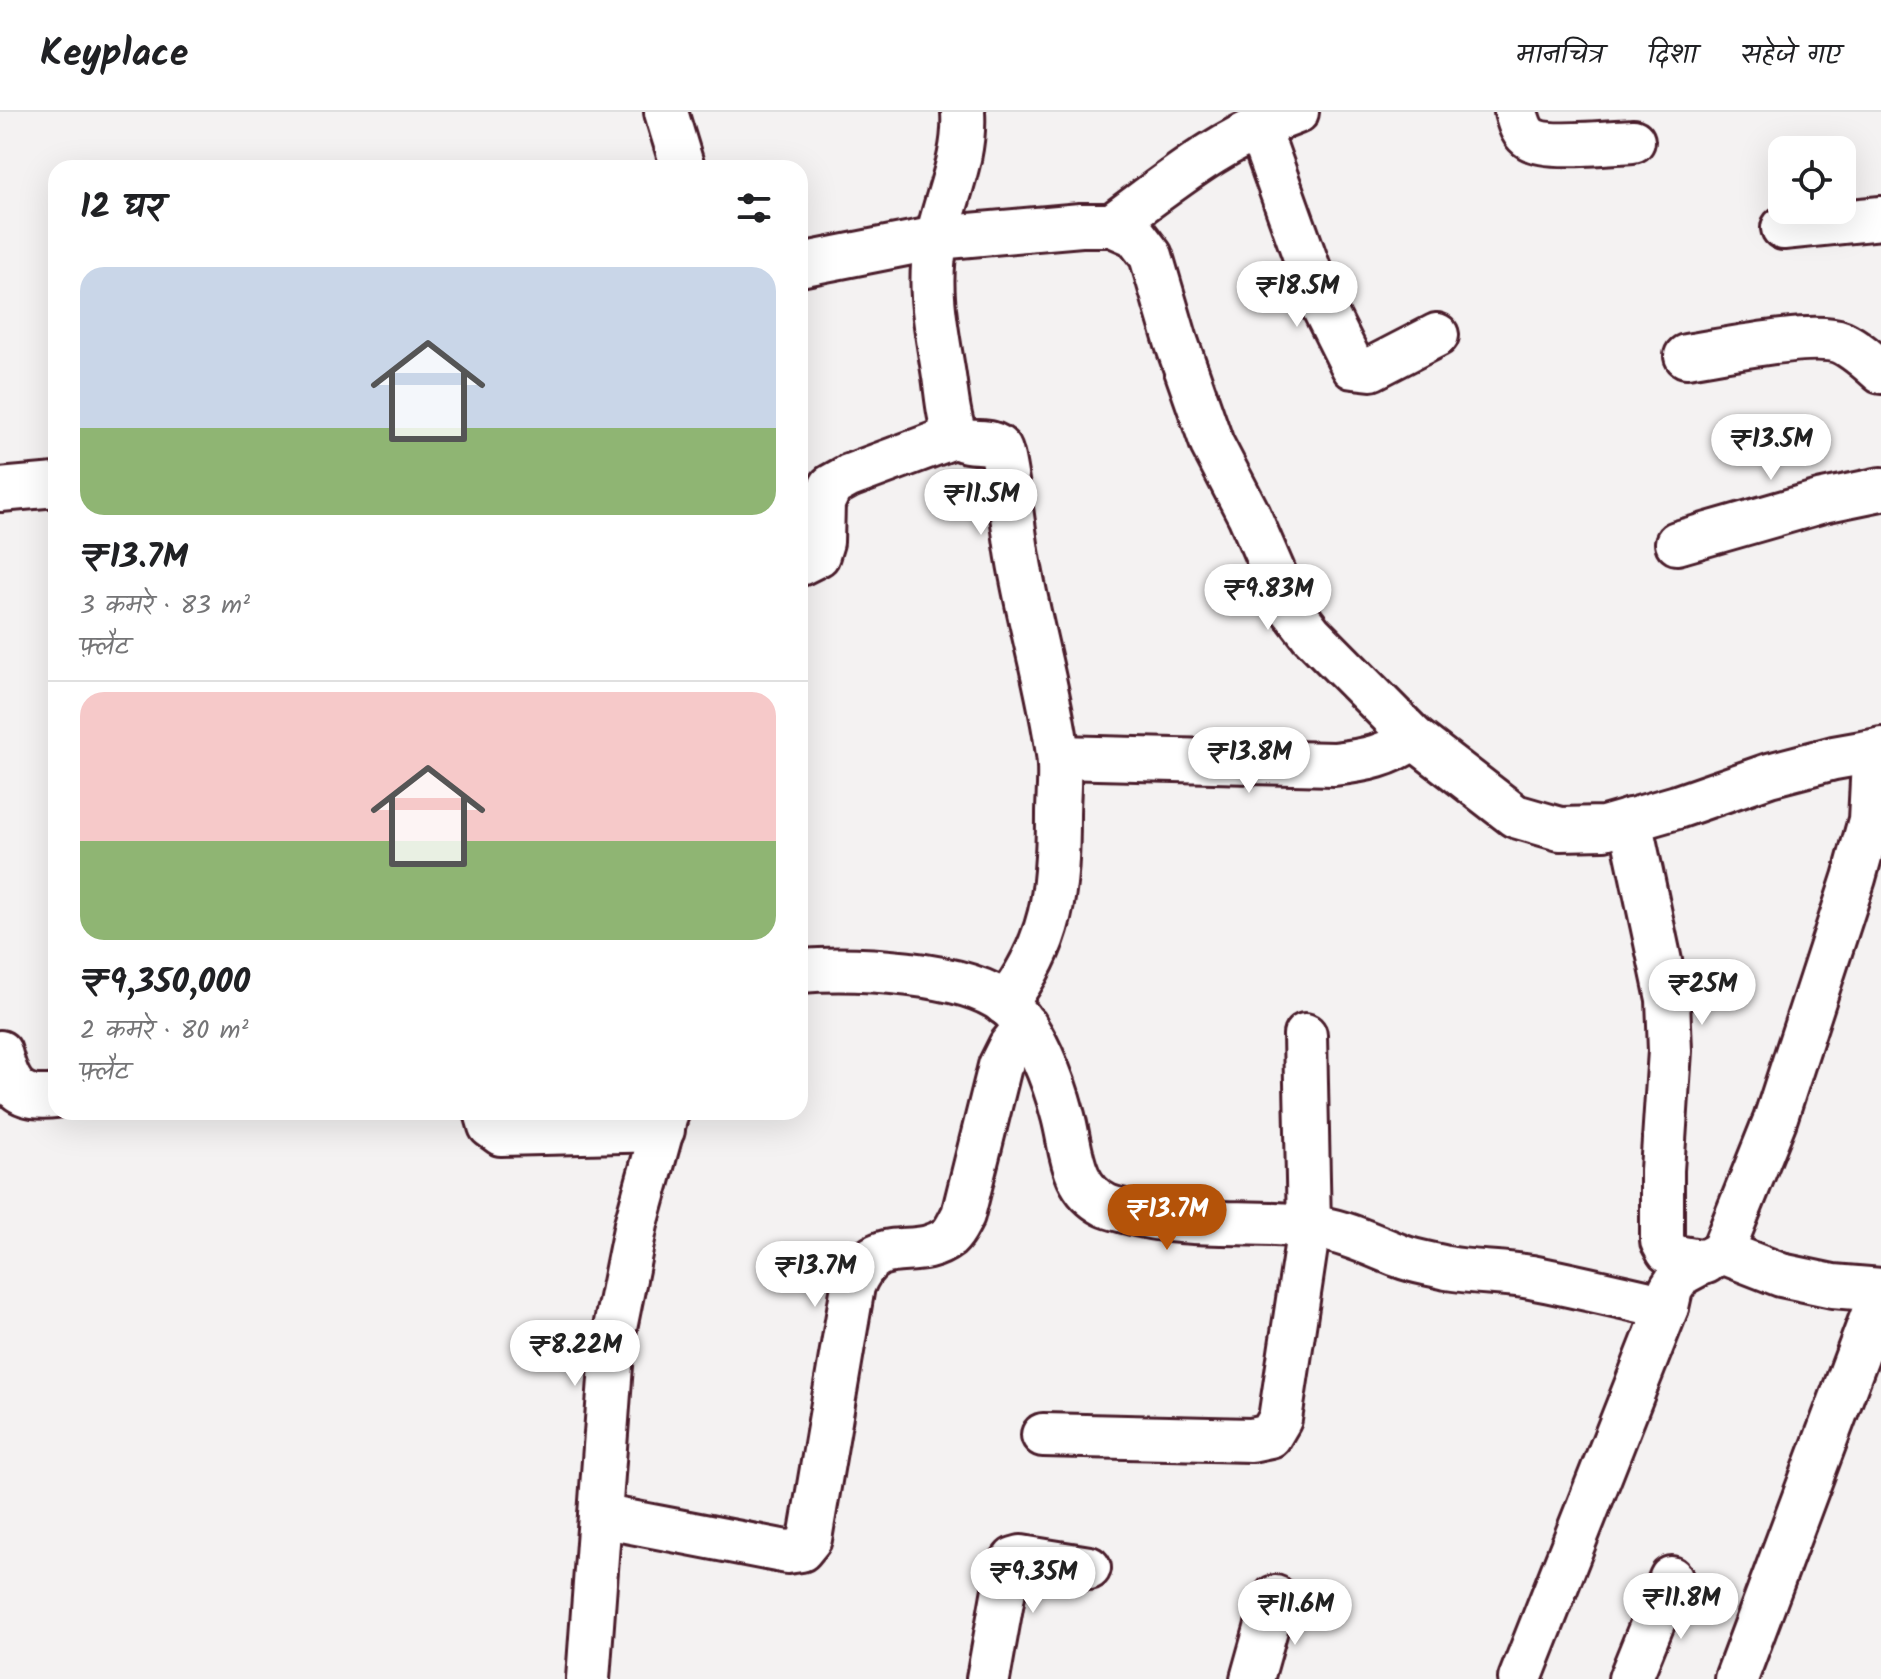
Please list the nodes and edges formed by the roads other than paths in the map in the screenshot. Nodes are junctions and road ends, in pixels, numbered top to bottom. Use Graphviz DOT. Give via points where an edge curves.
graph roads {
  1 [pos="666,112"];
  2 [pos="963,112"];
  3 [pos="1297,112"];
  4 [pos="1516,112"];
  5 [pos="1258,126"];
  6 [pos="1633,141"];
  7 [pos="681,160"];
  8 [pos="1881,218"];
  9 [pos="1112,225"];
  10 [pos="1783,228"];
  11 [pos="937,238"];
  12 [pos="808,263"];
  13 [pos="1437,335"];
  14 [pos="1686,356"];
  15 [pos="1881,372"];
  16 [pos="956,436"];
  17 [pos="48,486"];
  18 [pos="1881,489"];
  19 [pos="0,490"];
  20 [pos="1677,543"];
  21 [pos="808,560"];
  22 [pos="1414,738"];
  23 [pos="1880,749"];
  24 [pos="1059,757"];
  25 [pos="1630,820"];
  26 [pos="808,970"];
  27 [pos="1016,1015"];
  28 [pos="1305,1035"];
  29 [pos="0,1052"];
  30 [pos="48,1097"];
  31 [pos="488,1120"];
  32 [pos="665,1121"];
  33 [pos="1309,1227"];
  34 [pos="1714,1257"];
  35 [pos="1881,1291"];
  36 [pos="1667,1307"];
  37 [pos="1043,1435"];
  38 [pos="600,1516"];
  39 [pos="1089,1568"];
  40 [pos="1671,1578"];
  41 [pos="1275,1597"];
  42 [pos="588,1679"];
  43 [pos="988,1679"];
  44 [pos="1252,1679"];
  45 [pos="1520,1679"];
  46 [pos="1630,1679"];
  47 [pos="1736,1679"];
  1 -- 7 [label="street"];
  2 -- 11 [label="street" via="958,169"];
  3 -- 5 [label="street"];
  4 -- 6 [label="street" via="1521,129 1548,144"];
  5 -- 9 [label="street" via="1210,152"];
  5 -- 13 [label="street" via="1322,305 1353,367 1371,369"];
  8 -- 10 [label="street"];
  9 -- 11 [label="street"];
  9 -- 22 [label="street" via="1135,235 1151,256 1212,444 1287,603"];
  11 -- 12 [label="street"];
  11 -- 16 [label="street" via="932,296"];
  14 -- 15 [label="street" via="1816,337 1840,342"];
  16 -- 21 [label="street" via="831,486 823,503 818,555"];
  16 -- 24 [label="street" via="964,443 998,446 1004,456 1024,591"];
  17 -- 19 [label="street"];
  18 -- 20 [label="street"];
  22 -- 24 [label="street" via="1392,752 1334,764"];
  22 -- 25 [label="street" via="1515,816 1560,829 1604,828"];
  23 -- 25 [label="street" via="1769,775"];
  23 -- 34 [label="street" via="1873,761 1870,820 1854,878 1775,1120"];
  24 -- 27 [label="street" via="1053,906 1041,947 1023,981"];
  25 -- 34 [label="street" via="1668,999 1662,1241 1676,1257"];
  26 -- 27 [label="street" via="917,975 982,990"];
  27 -- 33 [label="street" via="1055,1091 1072,1166 1085,1189 1105,1205 1195,1222"];
  27 -- 38 [label="street" via="963,1215 950,1236 927,1247 885,1251 859,1270 810,1539 801,1550 787,1552"];
  28 -- 33 [label="street"];
  29 -- 30 [label="street" via="6,1077 19,1093"];
  31 -- 32 [label="street" via="501,1134"];
  32 -- 38 [label="street" via="636,1224 613,1338"];
  33 -- 36 [label="street" via="1451,1269 1528,1276"];
  33 -- 37 [label="street" via="1280,1419 1270,1436 1251,1440"];
  34 -- 35 [label="street" via="1833,1286"];
  34 -- 36 [label="street" via="1681,1274"];
  35 -- 47 [label="street"];
  36 -- 45 [label="street"];
  38 -- 42 [label="street"];
  39 -- 43 [label="street" via="1014,1559 1008,1567"];
  40 -- 46 [label="street"];
  41 -- 44 [label="street"];
}
